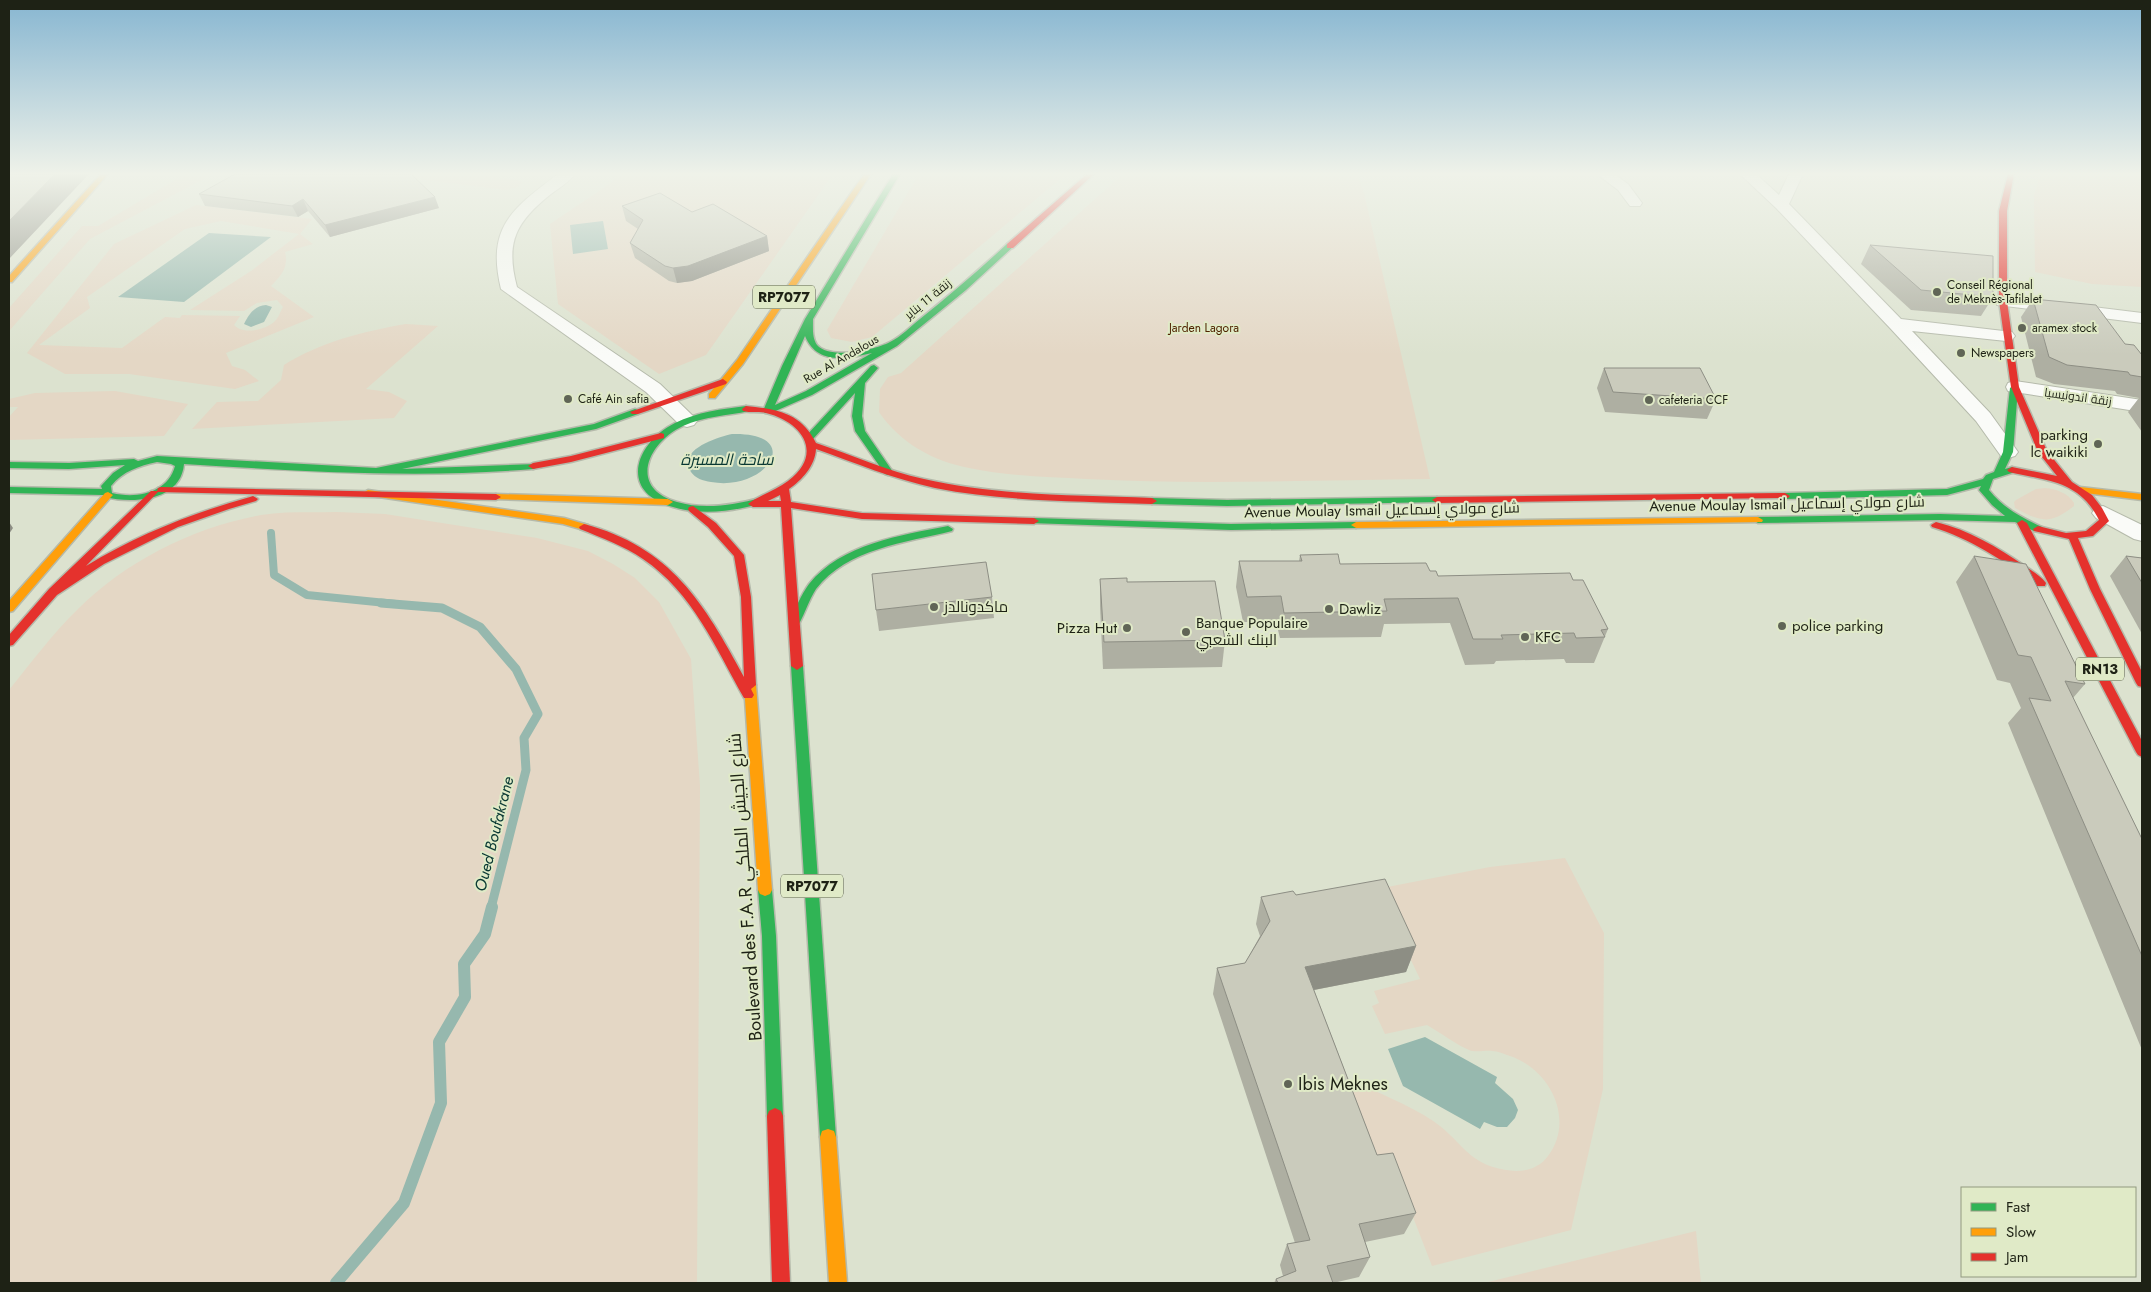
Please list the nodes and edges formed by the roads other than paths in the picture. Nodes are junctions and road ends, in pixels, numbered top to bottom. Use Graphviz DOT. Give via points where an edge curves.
graph roads {
  1 [pos="50,234"];
  2 [pos="507,234"];
  3 [pos="827,234"];
  4 [pos="860,234"];
  5 [pos="1023,234"];
  6 [pos="1809,234"];
  7 [pos="2003,234"];
  8 [pos="9,280"];
  9 [pos="2003,302"];
  10 [pos="2142,318"];
  11 [pos="809,319"];
  12 [pos="1896,324"];
  13 [pos="2006,336"];
  14 [pos="894,344"];
  15 [pos="723,382"];
  16 [pos="861,382"];
  17 [pos="2015,387"];
  18 [pos="669,402"];
  19 [pos="2142,406"];
  20 [pos="768,411"];
  21 [pos="692,419"];
  22 [pos="662,436"];
  23 [pos="812,441"];
  24 [pos="2008,452"];
  25 [pos="146,461"];
  26 [pos="174,461"];
  27 [pos="9,465"];
  28 [pos="377,471"];
  29 [pos="888,472"];
  30 [pos="1998,472"];
  31 [pos="1984,482"];
  32 [pos="2068,483"];
  33 [pos="9,490"];
  34 [pos="785,490"];
  35 [pos="2080,490"];
  36 [pos="286,491"];
  37 [pos="158,492"];
  38 [pos="107,493"];
  39 [pos="368,493"];
  40 [pos="2142,497"];
  41 [pos="668,502"];
  42 [pos="753,504"];
  43 [pos="787,504"];
  44 [pos="693,508"];
  45 [pos="2101,511"];
  46 [pos="2125,512"];
  47 [pos="1905,518"];
  48 [pos="998,519"];
  49 [pos="2018,521"];
  50 [pos="2142,534"];
  51 [pos="2072,535"];
  52 [pos="2059,591"];
  53 [pos="53,592"];
  54 [pos="9,608"];
  55 [pos="795,621"];
  56 [pos="9,642"];
  57 [pos="2142,683"];
  58 [pos="751,701"];
  59 [pos="2142,752"];
  60 [pos="781,1283"];
  61 [pos="838,1283"];
  1 -- 8 [label="main road"];
  2 -- 18 [label="street" via="503,261 509,289"];
  3 -- 15 [label="main road, RP7077"];
  4 -- 11 [label="main road, RP7077"];
  5 -- 14 [label="main road, زنقة 11 يناير"];
  6 -- 12 [label="street"];
  7 -- 9 [label="main road"];
  9 -- 10 [label="street"];
  9 -- 13 [label="main road"];
  11 -- 14 [label="main road" via="810,344 827,353 855,355"];
  11 -- 20 [label="main road, RP7077"];
  12 -- 13 [label="street"];
  12 -- 24 [label="street" via="1983,417"];
  13 -- 17 [label="main road"];
  14 -- 16 [label="main road, Rue Al Andalous"];
  14 -- 20 [label="main road, Rue Al Andalous" via="809,393"];
  15 -- 18 [label="main road"];
  15 -- 21 [label="main road, RP7077"];
  16 -- 23 [label="main road, Rue Al Andalous"];
  16 -- 29 [label="main road" via="857,416 860,431"];
  17 -- 19 [label="street, زنقة اندونيسيا"];
  17 -- 24 [label="main road"];
  17 -- 32 [label="main road" via="2044,452"];
  18 -- 21 [label="street"];
  18 -- 28 [label="main road" via="580,430"];
  20 -- 21 [label="main road, RP7077" via="724,411"];
  20 -- 23 [label="main road, RP7077" via="802,426"];
  21 -- 22 [label="main road, RP7077"];
  22 -- 28 [label="main road" via="532,466"];
  22 -- 41 [label="main road, RP7077" via="648,449 642,464 643,479 652,492"];
  23 -- 29 [label="main road, Avenue Moulay Ismail شارع مولاي إسماعيل"];
  23 -- 34 [label="main road, RP7077" via="811,460 802,476"];
  24 -- 30 [label="main road"];
  25 -- 26 [label="main road"];
  25 -- 27 [label="main road" via="69,466"];
  25 -- 38 [label="main road" via="115,474 106,486"];
  26 -- 28 [label="main road"];
  26 -- 37 [label="main road" via="180,465 179,477"];
  29 -- 31 [label="main road, Avenue Moulay Ismail شارع مولاي إسماعيل" via="935,485 994,493 1227,503 1914,494 1947,492"];
  30 -- 31 [label="main road"];
  30 -- 32 [label="main road" via="2028,472"];
  31 -- 49 [label="main road, RN13" via="1988,499"];
  32 -- 35 [label="main road"];
  33 -- 38 [label="main road"];
  34 -- 42 [label="main road, RP7077"];
  34 -- 43 [label="main road, RP7077"];
  35 -- 40 [label="main road"];
  35 -- 45 [label="main road"];
  36 -- 37 [label="main road"];
  36 -- 39 [label="main road"];
  36 -- 53 [label="main road" via="241,501 164,529 83,570"];
  37 -- 38 [label="main road" via="132,499 114,498"];
  37 -- 53 [label="main road"];
  38 -- 54 [label="main road"];
  39 -- 41 [label="main road"];
  39 -- 58 [label="main road" via="564,521 633,547 679,581 699,607"];
  41 -- 44 [label="main road, RP7077"];
  42 -- 43 [label="main road, Avenue Moulay Ismail شارع مولاي إسماعيل"];
  42 -- 44 [label="main road, RP7077" via="712,510"];
  43 -- 48 [label="main road, Avenue Moulay Ismail شارع مولاي إسماعيل" via="862,516"];
  43 -- 55 [label="main road, RP7077"];
  44 -- 58 [label="main road, Boulevard des F.A.R شارع الجيش الملكي / RP7077" via="739,555 746,597"];
  45 -- 46 [label="main road"];
  45 -- 50 [label="street"];
  45 -- 51 [label="main road, RN13" via="2104,521 2101,527 2094,532"];
  47 -- 48 [label="main road, Avenue Moulay Ismail شارع مولاي إسماعيل" via="1231,527"];
  47 -- 49 [label="main road, Avenue Moulay Ismail شارع مولاي إسماعيل"];
  47 -- 52 [label="main road" via="1967,534"];
  48 -- 55 [label="main road" via="916,535 841,562 815,584"];
  49 -- 51 [label="main road, RN13" via="2056,534"];
  49 -- 52 [label="main road, RN13"];
  51 -- 57 [label="main road, RN13" via="2094,589"];
  52 -- 59 [label="main road, RN13"];
  53 -- 56 [label="main road"];
  55 -- 61 [label="main road, RP7077"];
  58 -- 60 [label="main road, Boulevard des F.A.R شارع الجيش الملكي / RP7077" via="769,936"];
}
